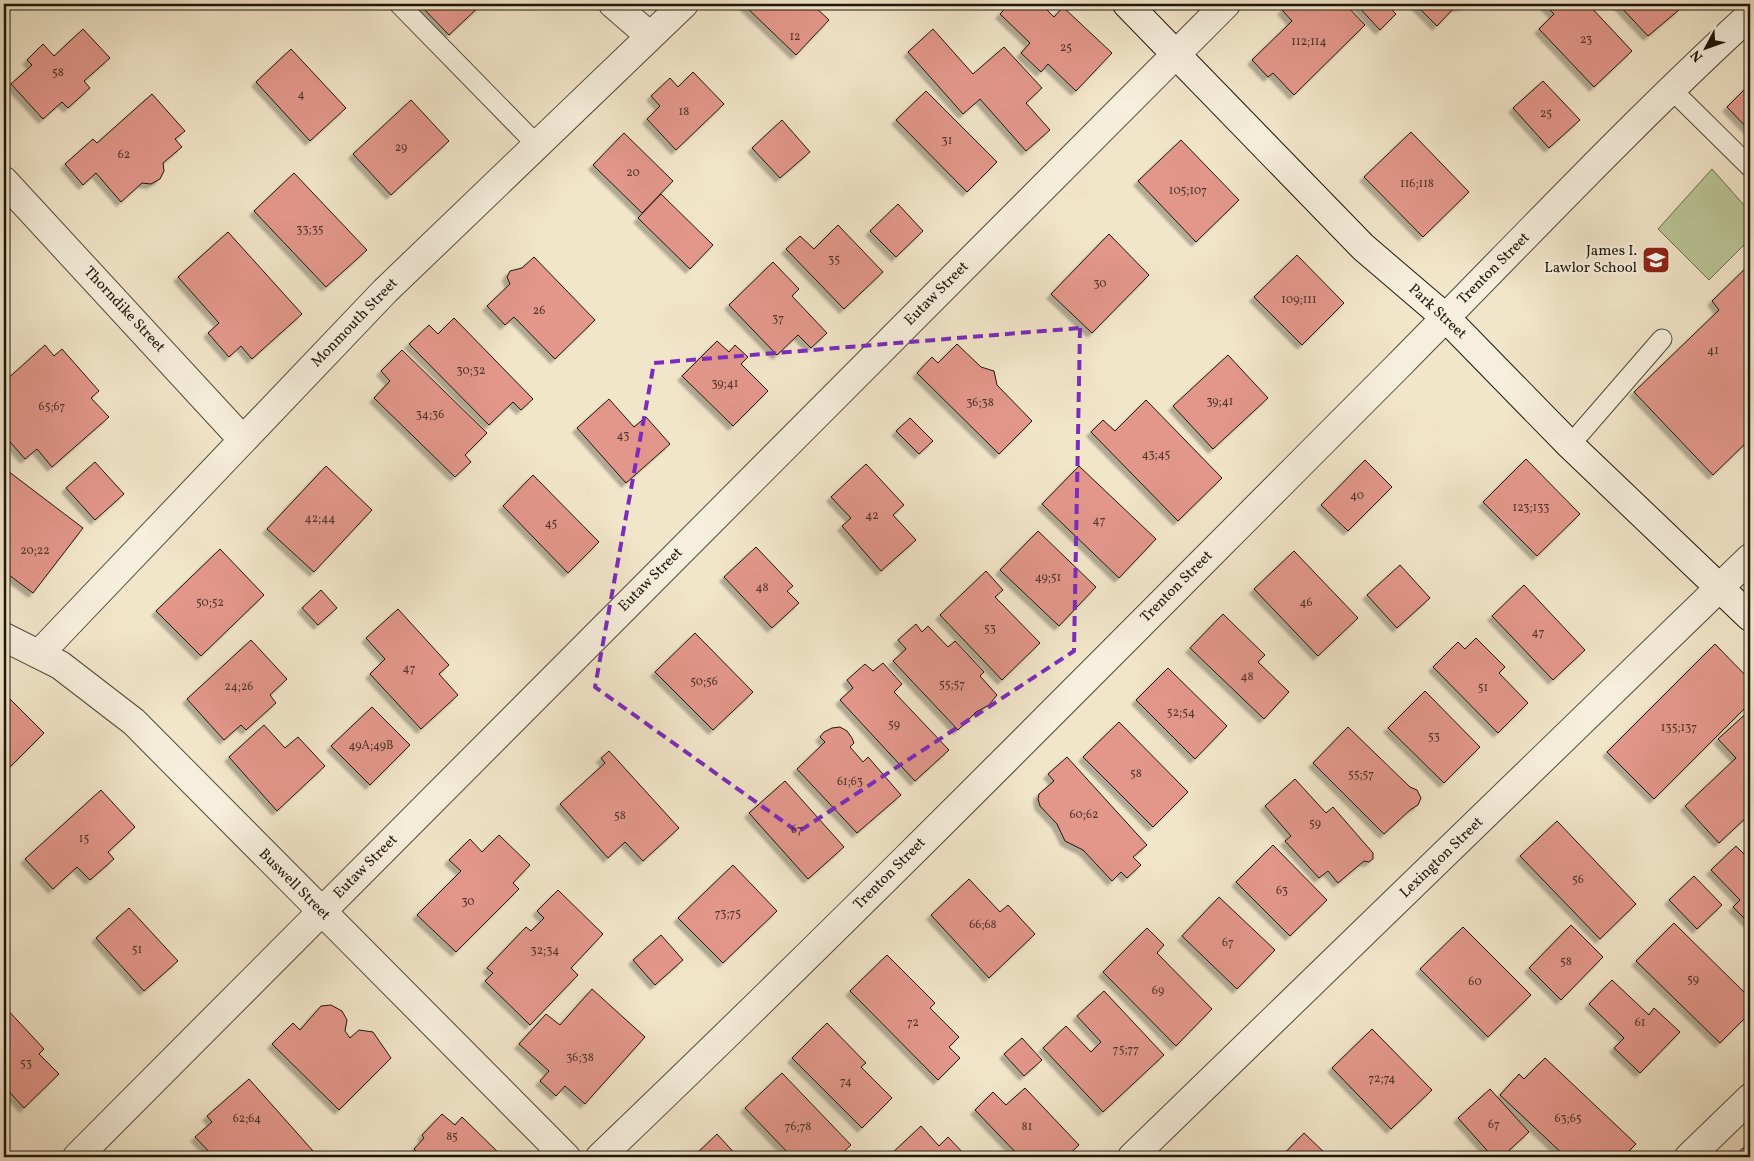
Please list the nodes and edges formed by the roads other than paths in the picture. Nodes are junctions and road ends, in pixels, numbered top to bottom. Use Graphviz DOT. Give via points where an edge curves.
graph roads {
  1 [pos="399,4"];
  2 [pos="613,4"];
  3 [pos="684,4"];
  4 [pos="1127,4"];
  5 [pos="1226,4"];
  6 [pos="1750,15"];
  7 [pos="650,36"];
  8 [pos="1176,54"];
  9 [pos="1671,89"];
  10 [pos="537,145"];
  11 [pos="1750,167"];
  12 [pos="4,181"];
  13 [pos="1446,318"];
  14 [pos="1662,339"];
  15 [pos="244,440"];
  16 [pos="1570,445"];
  17 [pos="1750,558"];
  18 [pos="1721,589"];
  19 [pos="1750,617"];
  20 [pos="4,637"];
  21 [pos="39,654"];
  22 [pos="321,912"];
  23 [pos="1750,1098"];
  24 [pos="77,1157"];
  25 [pos="566,1157"];
  26 [pos="600,1157"];
  27 [pos="1132,1157"];
  28 [pos="1689,1157"];
  1 -- 10 [label="lane"];
  2 -- 7 [label="street"];
  3 -- 7 [label="street, Monmouth Street"];
  4 -- 8 [label="street, Park Street"];
  5 -- 8 [label="street, Eutaw Street"];
  6 -- 9 [label="street, Trenton Street"];
  7 -- 10 [label="street, Monmouth Street"];
  8 -- 13 [label="street, Park Street" via="1363,247"];
  8 -- 22 [label="street, Eutaw Street"];
  9 -- 11 [label="lane"];
  9 -- 13 [label="street, Trenton Street"];
  10 -- 15 [label="street, Monmouth Street" via="384,291"];
  12 -- 15 [label="street, Thorndike Street"];
  13 -- 16 [label="street, Park Street"];
  13 -- 26 [label="street, Trenton Street" via="767,998"];
  14 -- 16 [label="lane"];
  15 -- 21 [label="street, Monmouth Street"];
  16 -- 18 [label="street, Park Street"];
  17 -- 18 [label="street, Lexington Street"];
  18 -- 19 [label="street, Park Street"];
  18 -- 27 [label="street, Lexington Street"];
  20 -- 21 [label="street, Buswell Street"];
  21 -- 22 [label="street, Buswell Street" via="60,665 134,722"];
  22 -- 24 [label="street, Eutaw Street"];
  22 -- 25 [label="street, Buswell Street"];
  23 -- 28 [label="street"];
}
